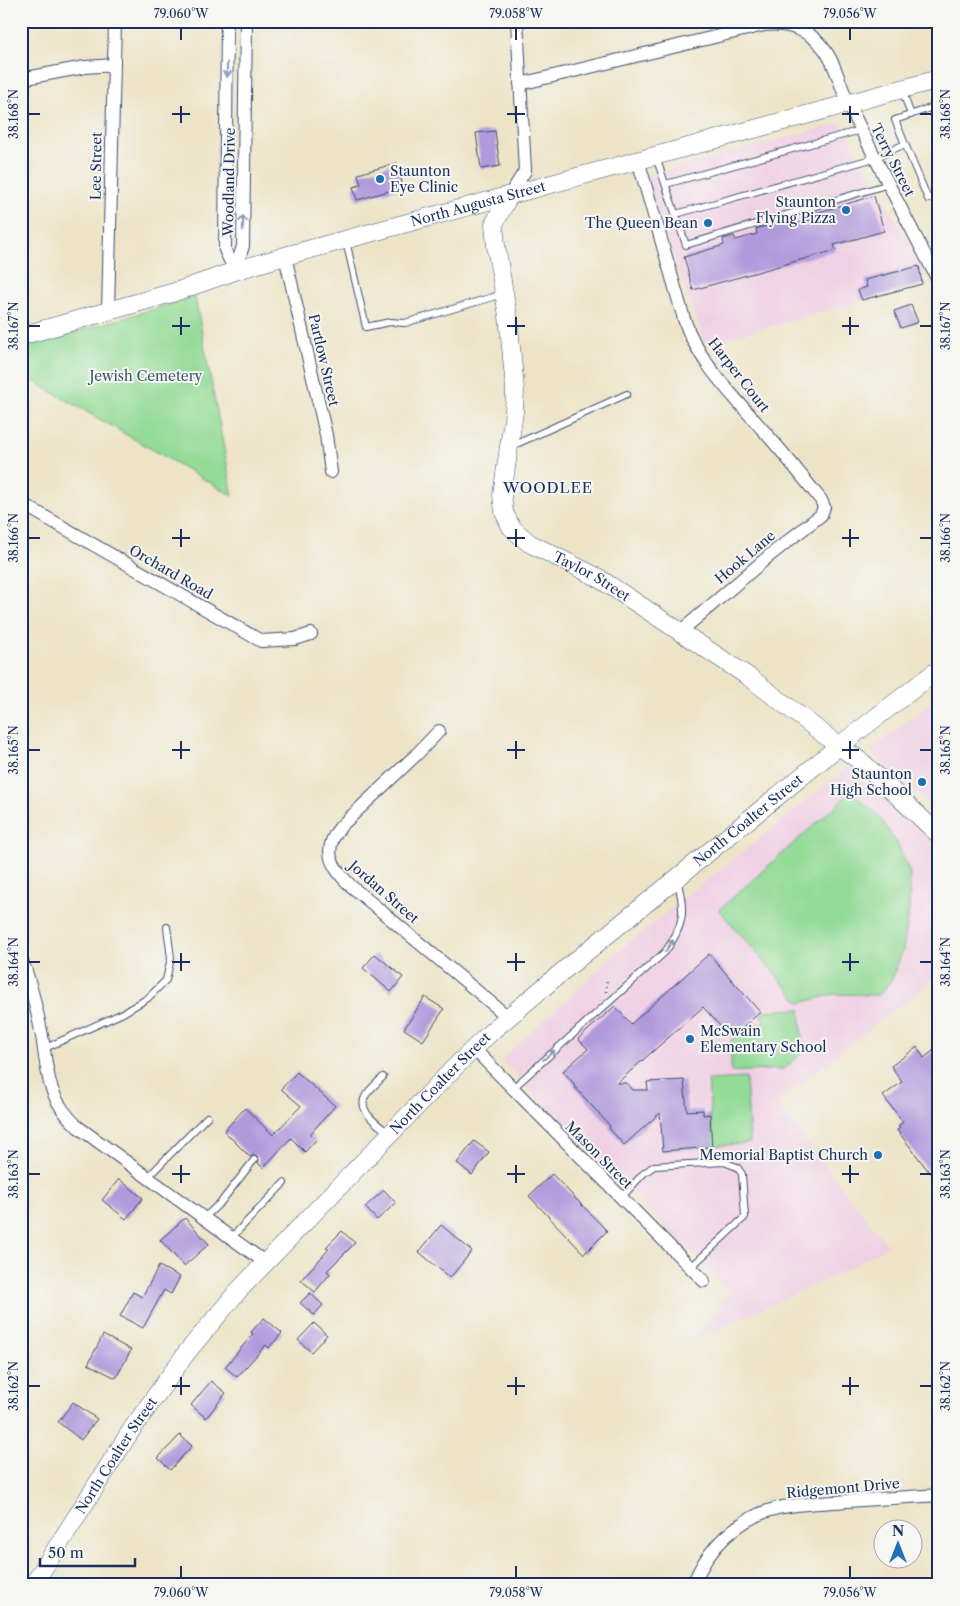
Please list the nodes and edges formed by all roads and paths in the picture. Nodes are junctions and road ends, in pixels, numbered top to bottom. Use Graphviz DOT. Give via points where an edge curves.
graph roads {
  1 [pos="115,21"];
  2 [pos="228,21"];
  3 [pos="246,21"];
  4 [pos="517,21"];
  5 [pos="817,21"];
  6 [pos="805,32"];
  7 [pos="114,65"];
  8 [pos="21,79"];
  9 [pos="939,79"];
  10 [pos="520,84"];
  11 [pos="902,90"];
  12 [pos="849,105"];
  13 [pos="939,105"];
  14 [pos="911,114"];
  15 [pos="861,130"];
  16 [pos="905,144"];
  17 [pos="656,155"];
  18 [pos="875,158"];
  19 [pos="638,160"];
  20 [pos="666,184"];
  21 [pos="889,184"];
  22 [pos="939,195"];
  23 [pos="509,196"];
  24 [pos="676,214"];
  25 [pos="345,239"];
  26 [pos="285,256"];
  27 [pos="235,271"];
  28 [pos="939,282"];
  29 [pos="504,293"];
  30 [pos="108,312"];
  31 [pos="21,336"];
  32 [pos="627,394"];
  33 [pos="509,447"];
  34 [pos="331,472"];
  35 [pos="21,503"];
  36 [pos="824,504"];
  37 [pos="681,631"];
  38 [pos="311,634"];
  39 [pos="939,669"];
  40 [pos="439,731"];
  41 [pos="839,746"];
  42 [pos="938,833"];
  43 [pos="676,879"];
  44 [pos="167,927"];
  45 [pos="21,958"];
  46 [pos="606,979"];
  47 [pos="606,993"];
  48 [pos="508,1017"];
  49 [pos="44,1049"];
  50 [pos="474,1049"];
  51 [pos="383,1077"];
  52 [pos="513,1088"];
  53 [pos="207,1117"];
  54 [pos="390,1134"];
  55 [pos="254,1160"];
  56 [pos="148,1177"];
  57 [pos="284,1183"];
  58 [pos="621,1198"];
  59 [pos="204,1218"];
  60 [pos="231,1238"];
  61 [pos="266,1262"];
  62 [pos="691,1267"];
  63 [pos="704,1280"];
  64 [pos="939,1495"];
  65 [pos="33,1585"];
  66 [pos="693,1585"];
  1 -- 7 [label="street, Lee Street"];
  2 -- 27 [label="street, Woodland Drive, one-way" via="225,250"];
  27 -- 3 [label="street, Woodland Drive, one-way" via="243,246"];
  4 -- 10 [label="street"];
  5 -- 6 [label="lane"];
  6 -- 10 [label="street" via="786,25 764,25"];
  6 -- 12 [label="street, Terry Street" via="826,51"];
  7 -- 8 [label="street"];
  7 -- 30 [label="street, Lee Street"];
  9 -- 11 [label="street, North Augusta Street"];
  10 -- 23 [label="street" via="525,171"];
  11 -- 12 [label="street, North Augusta Street"];
  11 -- 14 [label="lane"];
  12 -- 15 [label="street, Terry Street"];
  12 -- 17 [label="street, North Augusta Street"];
  13 -- 14 [label="lane"];
  14 -- 16 [label="lane" via="895,120"];
  15 -- 18 [label="street, Terry Street"];
  15 -- 20 [label="lane"];
  16 -- 18 [label="lane"];
  16 -- 22 [label="lane" via="928,199"];
  17 -- 19 [label="street, North Augusta Street"];
  17 -- 20 [label="lane"];
  18 -- 21 [label="street, Terry Street"];
  18 -- 24 [label="lane"];
  19 -- 23 [label="street, North Augusta Street"];
  19 -- 36 [label="street, Harper Court" via="692,339 703,358"];
  20 -- 24 [label="lane"];
  21 -- 24 [label="lane" via="686,245"];
  21 -- 28 [label="street, Terry Street"];
  23 -- 25 [label="street, North Augusta Street"];
  23 -- 29 [label="street, Taylor Street" via="494,224"];
  25 -- 26 [label="street, North Augusta Street"];
  25 -- 29 [label="lane" via="366,328 390,322 405,323"];
  26 -- 27 [label="street, North Augusta Street"];
  26 -- 34 [label="street, Partlow Street" via="326,435"];
  27 -- 30 [label="street, North Augusta Street"];
  29 -- 33 [label="street, Taylor Street" via="515,389"];
  30 -- 31 [label="street, North Augusta Street"];
  32 -- 33 [label="lane"];
  33 -- 37 [label="street, Taylor Street" via="502,503 514,531 529,543 597,577"];
  35 -- 38 [label="street, Orchard Road" via="261,641 295,639"];
  36 -- 37 [label="street, Hook Lane" via="821,515"];
  37 -- 41 [label="street, Taylor Street" via="749,677"];
  39 -- 41 [label="street, North Coalter Street"];
  40 -- 48 [label="street, Jordan Street" via="334,834 330,847 332,861 351,886"];
  41 -- 42 [label="street, Taylor Street" via="863,763"];
  41 -- 43 [label="street, North Coalter Street"];
  43 -- 48 [label="street, North Coalter Street"];
  52 -- 43 [label="lane, one-way" via="664,952 678,931 682,914 682,899"];
  44 -- 49 [label="lane" via="171,958 166,980 148,998"];
  45 -- 49 [label="street" via="30,982"];
  46 -- 47 [label="path"];
  48 -- 50 [label="street, North Coalter Street"];
  49 -- 56 [label="street" via="50,1086 66,1115"];
  50 -- 52 [label="street, Mason Street"];
  50 -- 54 [label="street, North Coalter Street"];
  51 -- 54 [label="lane" via="365,1096 364,1104 365,1112"];
  52 -- 58 [label="street, Mason Street"];
  53 -- 56 [label="lane"];
  54 -- 61 [label="street, North Coalter Street"];
  55 -- 59 [label="lane"];
  56 -- 59 [label="street"];
  57 -- 60 [label="lane"];
  58 -- 62 [label="street, Mason Street"];
  58 -- 62 [label="lane" via="654,1166 724,1162 737,1167 742,1174 745,1217"];
  59 -- 60 [label="street"];
  60 -- 61 [label="street"];
  61 -- 65 [label="street, North Coalter Street" via="187,1352 132,1429"];
  62 -- 63 [label="street, Mason Street"];
  64 -- 66 [label="street, Ridgemont Drive" via="816,1503 763,1513 744,1522 724,1538 706,1558"];
}
